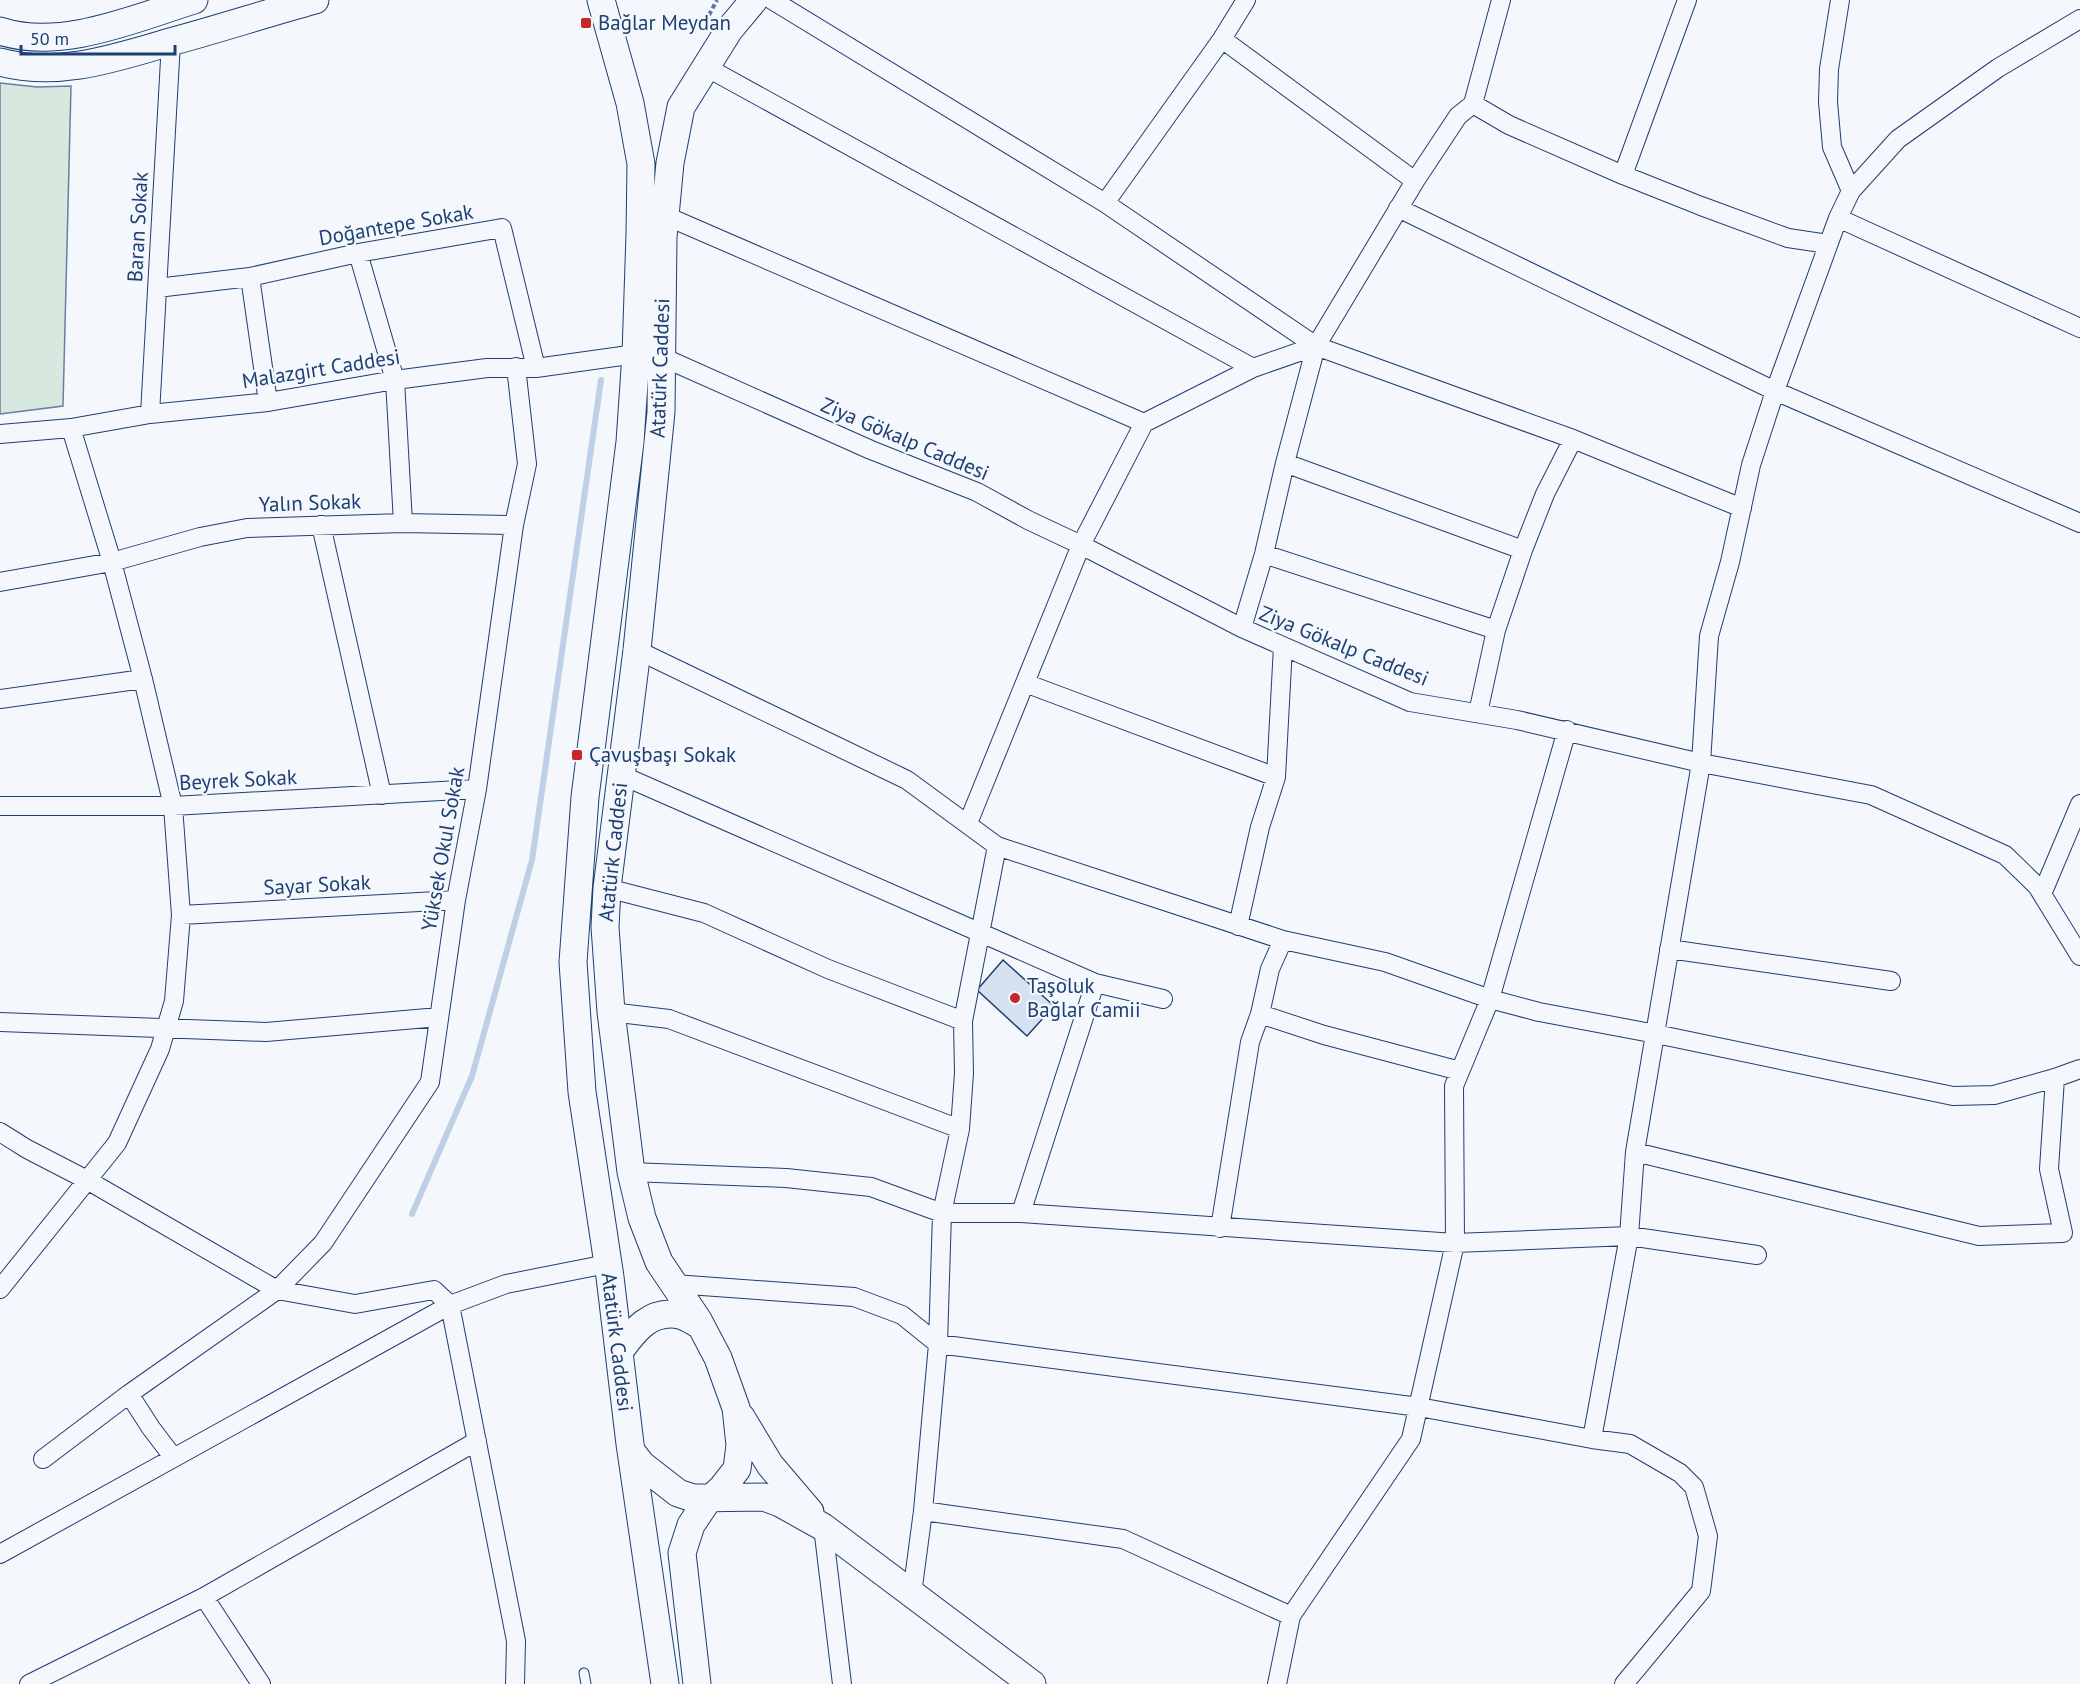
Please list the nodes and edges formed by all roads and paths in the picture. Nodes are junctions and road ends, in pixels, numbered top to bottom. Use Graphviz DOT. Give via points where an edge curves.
graph roads {
  1 [pos="194,0"];
  2 [pos="315,0"];
  3 [pos="601,0"];
  4 [pos="754,0"];
  5 [pos="772,0"];
  6 [pos="1246,0"];
  7 [pos="1501,0"];
  8 [pos="1687,0"];
  9 [pos="1840,0"];
  10 [pos="2080,20"];
  11 [pos="0,31"];
  12 [pos="1222,39"];
  13 [pos="171,42"];
  14 [pos="0,62"];
  15 [pos="706,67"];
  16 [pos="1473,104"];
  17 [pos="1623,175"];
  18 [pos="1415,181"];
  19 [pos="1851,191"];
  20 [pos="1106,203"];
  21 [pos="1398,208"];
  22 [pos="666,216"];
  23 [pos="1839,218"];
  24 [pos="1828,244"];
  25 [pos="358,253"];
  26 [pos="250,277"];
  27 [pos="157,288"];
  28 [pos="2080,328"];
  29 [pos="1316,346"];
  30 [pos="649,356"];
  31 [pos="516,367"];
  32 [pos="536,368"];
  33 [pos="1252,368"];
  34 [pos="395,380"];
  35 [pos="1775,391"];
  36 [pos="268,402"];
  37 [pos="150,414"];
  38 [pos="1144,423"];
  39 [pos="71,428"];
  40 [pos="0,434"];
  41 [pos="1574,440"];
  42 [pos="1285,463"];
  43 [pos="1742,508"];
  44 [pos="403,523"];
  45 [pos="2080,523"];
  46 [pos="321,525"];
  47 [pos="514,525"];
  48 [pos="1081,545"];
  49 [pos="1523,550"];
  50 [pos="1264,554"];
  51 [pos="112,562"];
  52 [pos="0,582"];
  53 [pos="1242,628"];
  54 [pos="1496,630"];
  55 [pos="1283,646"];
  56 [pos="637,650"];
  57 [pos="143,679"];
  58 [pos="1025,683"];
  59 [pos="0,699"];
  60 [pos="1478,713"];
  61 [pos="1567,730"];
  62 [pos="1701,763"];
  63 [pos="621,775"];
  64 [pos="1276,777"];
  65 [pos="477,789"];
  66 [pos="382,795"];
  67 [pos="2080,804"];
  68 [pos="0,806"];
  69 [pos="173,806"];
  70 [pos="969,823"];
  71 [pos="998,846"];
  72 [pos="607,888"];
  73 [pos="2042,894"];
  74 [pos="456,900"];
  75 [pos="181,915"];
  76 [pos="1238,926"];
  77 [pos="980,931"];
  78 [pos="1283,940"];
  79 [pos="1669,950"];
  80 [pos="2080,956"];
  81 [pos="1891,981"];
  82 [pos="1095,983"];
  83 [pos="1163,999"];
  84 [pos="1490,999"];
  85 [pos="611,1012"];
  86 [pos="1260,1014"];
  87 [pos="439,1017"];
  88 [pos="963,1021"];
  89 [pos="0,1022"];
  90 [pos="166,1028"];
  91 [pos="1656,1034"];
  92 [pos="2080,1069"];
  93 [pos="1460,1071"];
  94 [pos="2055,1078"];
  95 [pos="960,1129"];
  96 [pos="0,1132"];
  97 [pos="1635,1152"];
  98 [pos="631,1172"];
  99 [pos="87,1180"];
  100 [pos="942,1213"];
  101 [pos="1021,1213"];
  102 [pos="1220,1228"];
  103 [pos="1629,1236"];
  104 [pos="1455,1243"];
  105 [pos="1757,1255"];
  106 [pos="607,1264"];
  107 [pos="674,1284"];
  108 [pos="0,1289"];
  109 [pos="277,1290"];
  110 [pos="450,1305"];
  111 [pos="701,1326"];
  112 [pos="938,1344"];
  113 [pos="619,1352"];
  114 [pos="129,1394"];
  115 [pos="1419,1407"];
  116 [pos="736,1408"];
  117 [pos="1592,1439"];
  118 [pos="477,1441"];
  119 [pos="631,1451"];
  120 [pos="173,1457"];
  121 [pos="43,1459"];
  122 [pos="712,1498"];
  123 [pos="923,1512"];
  124 [pos="823,1527"];
  125 [pos="0,1554"];
  126 [pos="912,1594"];
  127 [pos="204,1597"];
  128 [pos="1291,1616"];
  129 [pos="584,1673"];
  130 [pos="29,1684"];
  131 [pos="261,1684"];
  132 [pos="515,1684"];
  133 [pos="586,1684"];
  134 [pos="665,1684"];
  135 [pos="697,1684"];
  136 [pos="842,1684"];
  137 [pos="1032,1684"];
  138 [pos="1276,1684"];
  139 [pos="1624,1684"];
  1 -- 11 [label="main road" via="66,36 35,38"];
  2 -- 13 [label="main road"];
  3 -- 30 [label="main road, Atatürk Caddesi" via="630,103 641,164"];
  4 -- 15 [label="main road, Atatürk Caddesi"];
  5 -- 20 [label="street"];
  6 -- 12 [label="street"];
  7 -- 16 [label="street"];
  8 -- 17 [label="street"];
  9 -- 19 [label="street" via="1828,102 1832,147"];
  10 -- 19 [label="street" via="1998,68 1898,139"];
  12 -- 18 [label="street"];
  12 -- 20 [label="street"];
  13 -- 14 [label="main road" via="86,65 53,69"];
  13 -- 27 [label="street, Baran Sokak"];
  15 -- 22 [label="main road, Atatürk Caddesi" via="681,107 670,163"];
  15 -- 33 [label="street"];
  16 -- 17 [label="street" via="1509,125"];
  16 -- 18 [label="street" via="1458,116"];
  17 -- 24 [label="street" via="1788,238"];
  18 -- 21 [label="street"];
  19 -- 23 [label="street"];
  20 -- 29 [label="street"];
  21 -- 29 [label="street"];
  21 -- 35 [label="street"];
  22 -- 30 [label="main road, Atatürk Caddesi"];
  22 -- 38 [label="street"];
  23 -- 24 [label="street"];
  23 -- 28 [label="street"];
  24 -- 35 [label="street"];
  25 -- 26 [label="street, Doğantepe Sokak"];
  25 -- 32 [label="street, Doğantepe Sokak" via="502,228"];
  25 -- 34 [label="street"];
  26 -- 27 [label="street, Doğantepe Sokak"];
  26 -- 36 [label="street"];
  27 -- 37 [label="street, Baran Sokak"];
  29 -- 33 [label="street"];
  29 -- 41 [label="street"];
  29 -- 42 [label="street"];
  30 -- 32 [label="street, Malazgirt Caddesi"];
  30 -- 48 [label="street, Ziya Gökalp Caddesi" via="977,492"];
  30 -- 56 [label="main road, Atatürk Caddesi" via="661,412"];
  30 -- 106 [label="main road, Atatürk Caddesi" via="630,442 585,797 573,962 582,1092"];
  31 -- 32 [label="street, Malazgirt Caddesi"];
  31 -- 34 [label="street, Malazgirt Caddesi"];
  31 -- 47 [label="street, Yüksek Okul Sokak" via="527,464"];
  33 -- 38 [label="street"];
  34 -- 36 [label="street, Malazgirt Caddesi"];
  34 -- 44 [label="street"];
  35 -- 43 [label="street" via="1751,465"];
  35 -- 45 [label="street"];
  36 -- 37 [label="street, Malazgirt Caddesi"];
  37 -- 39 [label="street, Malazgirt Caddesi"];
  38 -- 48 [label="street"];
  39 -- 40 [label="street, Malazgirt Caddesi"];
  39 -- 51 [label="street"];
  41 -- 43 [label="street"];
  41 -- 49 [label="street" via="1545,494"];
  42 -- 49 [label="street"];
  42 -- 50 [label="street"];
  43 -- 62 [label="street" via="1709,636"];
  44 -- 46 [label="street, Yalın Sokak"];
  44 -- 47 [label="street, Yalın Sokak"];
  46 -- 51 [label="street, Yalın Sokak" via="247,528"];
  46 -- 66 [label="street"];
  47 -- 65 [label="street, Yüksek Okul Sokak"];
  48 -- 53 [label="street, Ziya Gökalp Caddesi"];
  48 -- 58 [label="street"];
  49 -- 54 [label="street"];
  50 -- 53 [label="street"];
  50 -- 54 [label="street"];
  51 -- 52 [label="street, Yalın Sokak"];
  51 -- 57 [label="street"];
  53 -- 55 [label="street, Ziya Gökalp Caddesi"];
  54 -- 60 [label="street"];
  55 -- 60 [label="street, Ziya Gökalp Caddesi" via="1410,702"];
  55 -- 64 [label="street"];
  56 -- 63 [label="main road, Atatürk Caddesi"];
  56 -- 70 [label="street" via="907,780"];
  57 -- 59 [label="street"];
  57 -- 69 [label="street"];
  58 -- 64 [label="street"];
  58 -- 70 [label="street"];
  60 -- 61 [label="street, Ziya Gökalp Caddesi"];
  61 -- 62 [label="street, Ziya Gökalp Caddesi"];
  61 -- 84 [label="street"];
  62 -- 73 [label="street, Ziya Gökalp Caddesi" via="1871,795 2005,855"];
  62 -- 79 [label="street"];
  63 -- 72 [label="main road, Atatürk Caddesi"];
  63 -- 77 [label="street"];
  64 -- 76 [label="street" via="1260,827"];
  65 -- 66 [label="street, Beyrek Sokak"];
  65 -- 74 [label="street, Yüksek Okul Sokak"];
  66 -- 69 [label="street, Beyrek Sokak"];
  67 -- 73 [label="street"];
  68 -- 69 [label="street, Beyrek Sokak"];
  69 -- 75 [label="street"];
  70 -- 71 [label="street"];
  71 -- 76 [label="street"];
  71 -- 77 [label="street"];
  72 -- 85 [label="main road, Atatürk Caddesi" via="605,927"];
  72 -- 88 [label="street" via="704,913 828,969"];
  73 -- 80 [label="street, Ziya Gökalp Caddesi"];
  74 -- 75 [label="street, Sayar Sokak"];
  74 -- 87 [label="street, Yüksek Okul Sokak"];
  75 -- 90 [label="street" via="174,1001"];
  76 -- 78 [label="street"];
  77 -- 82 [label="street"];
  77 -- 88 [label="street"];
  78 -- 84 [label="street" via="1385,962"];
  78 -- 86 [label="street" via="1270,969"];
  79 -- 81 [label="street"];
  79 -- 91 [label="street"];
  82 -- 83 [label="street"];
  82 -- 101 [label="street"];
  84 -- 91 [label="street"];
  84 -- 93 [label="street"];
  85 -- 95 [label="street" via="669,1019"];
  85 -- 98 [label="main road, Atatürk Caddesi"];
  86 -- 93 [label="street"];
  86 -- 102 [label="street" via="1250,1042"];
  87 -- 90 [label="street" via="266,1032"];
  87 -- 109 [label="street, Yüksek Okul Sokak" via="430,1082 323,1243"];
  88 -- 95 [label="street"];
  89 -- 90 [label="street"];
  90 -- 99 [label="street" via="117,1143"];
  91 -- 94 [label="street" via="1953,1096 1994,1095"];
  91 -- 97 [label="street"];
  92 -- 94 [label="street"];
  93 -- 104 [label="street" via="1454,1086"];
  94 -- 97 [label="street" via="2049,1169 2063,1233 1979,1236"];
  95 -- 100 [label="street"];
  96 -- 99 [label="street"];
  97 -- 103 [label="street"];
  98 -- 100 [label="street" via="786,1178 871,1187"];
  98 -- 107 [label="main road, Atatürk Caddesi" via="646,1229 659,1262"];
  99 -- 108 [label="street"];
  99 -- 109 [label="street"];
  100 -- 101 [label="street"];
  100 -- 112 [label="street"];
  101 -- 102 [label="street"];
  102 -- 104 [label="street"];
  103 -- 104 [label="street"];
  103 -- 105 [label="street"];
  103 -- 117 [label="street"];
  104 -- 115 [label="street"];
  106 -- 110 [label="street" via="506,1284"];
  106 -- 113 [label="main road, Atatürk Caddesi"];
  107 -- 111 [label="main road, Atatürk Caddesi"];
  107 -- 112 [label="street" via="854,1298 902,1315"];
  109 -- 110 [label="street" via="354,1304 434,1290"];
  109 -- 114 [label="street, Yüksek Okul Sokak"];
  110 -- 118 [label="street"];
  110 -- 120 [label="street"];
  111 -- 113 [label="main road" via="681,1315 652,1318 638,1327"];
  111 -- 116 [label="main road, Atatürk Caddesi"];
  112 -- 115 [label="street"];
  112 -- 123 [label="street"];
  113 -- 119 [label="main road, Atatürk Caddesi"];
  114 -- 120 [label="street"];
  114 -- 121 [label="street, Yüksek Okul Sokak"];
  115 -- 117 [label="street"];
  115 -- 128 [label="street" via="1411,1439"];
  116 -- 122 [label="main road, Atatürk Caddesi" via="740,1445 737,1469"];
  116 -- 124 [label="main road" via="770,1465"];
  117 -- 139 [label="street" via="1630,1444 1680,1473 1694,1487 1708,1536 1701,1591"];
  118 -- 127 [label="street"];
  118 -- 132 [label="street" via="516,1641"];
  119 -- 122 [label="main road" via="642,1465 678,1493"];
  119 -- 134 [label="main road, Atatürk Caddesi"];
  120 -- 125 [label="street"];
  122 -- 124 [label="main road" via="764,1497"];
  122 -- 135 [label="main road, Atatürk Caddesi" via="691,1525 682,1553"];
  123 -- 126 [label="street"];
  123 -- 128 [label="street" via="1123,1539"];
  124 -- 126 [label="main road"];
  124 -- 136 [label="street"];
  126 -- 137 [label="main road"];
  127 -- 130 [label="street"];
  127 -- 131 [label="street"];
  128 -- 138 [label="street"];
  129 -- 133 [label="lane"];
}
